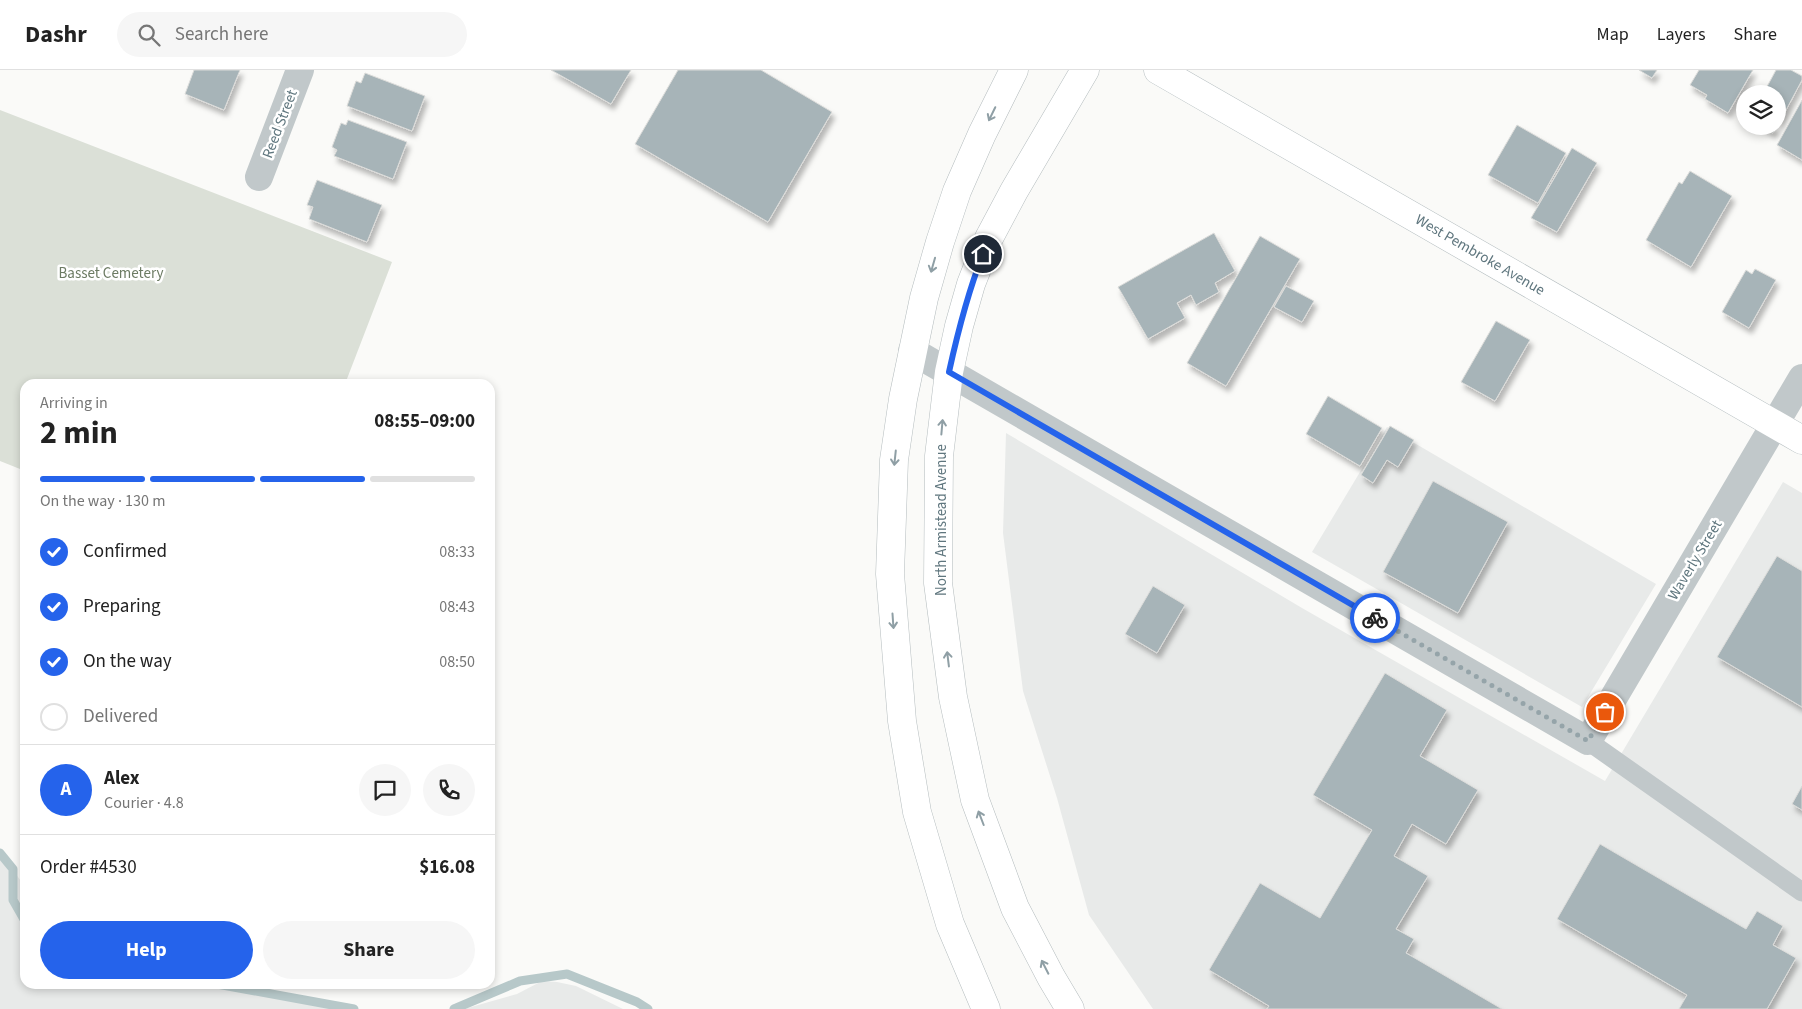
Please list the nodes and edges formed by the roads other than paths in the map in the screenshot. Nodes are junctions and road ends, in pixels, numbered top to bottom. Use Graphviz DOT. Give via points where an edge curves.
graph roads {
  1 [pos="300,70"];
  2 [pos="1014,70"];
  3 [pos="1086,70"];
  4 [pos="1158,70"];
  5 [pos="259,177"];
  6 [pos="912,351"];
  7 [pos="949,372"];
  8 [pos="1802,378"];
  9 [pos="1776,424"];
  10 [pos="1802,440"];
  11 [pos="1588,741"];
  12 [pos="1802,892"];
  13 [pos="986,1009"];
  14 [pos="1070,1009"];
  1 -- 5 [label="street, Reed Street"];
  2 -- 6 [label="main road, one-way" via="958,191 940,242"];
  3 -- 7 [label="main road, North Armistead Avenue" via="989,238 971,284"];
  4 -- 9 [label="main road, West Pembroke Avenue"];
  6 -- 7 [label="street"];
  6 -- 13 [label="main road, one-way" via="894,460 890,574 902,721 917,812 950,924"];
  7 -- 11 [label="street"];
  14 -- 7 [label="main road, North Armistead Avenue, one-way" via="1015,908 975,800 952,697 938,583 939,456"];
  8 -- 9 [label="street, Waverly Street"];
  9 -- 10 [label="main road, West Pembroke Avenue"];
  9 -- 11 [label="street, Waverly Street"];
  11 -- 12 [label="lane"];
}
